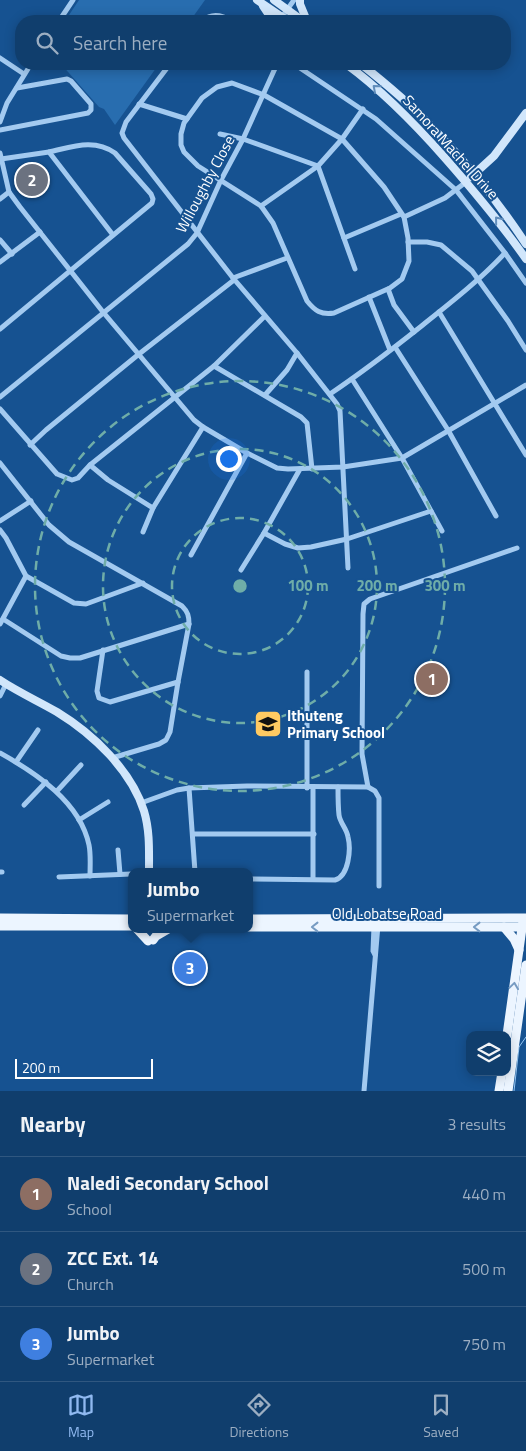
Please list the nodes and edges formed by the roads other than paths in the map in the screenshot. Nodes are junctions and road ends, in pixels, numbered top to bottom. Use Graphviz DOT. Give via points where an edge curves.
graph roads {
  1 [pos="73,0"];
  2 [pos="274,0"];
  3 [pos="294,0"];
  4 [pos="300,0"];
  5 [pos="260,2"];
  6 [pos="287,10"];
  7 [pos="63,15"];
  8 [pos="269,15"];
  9 [pos="277,15"];
  10 [pos="285,15"];
  11 [pos="295,15"];
  12 [pos="303,15"];
  13 [pos="0,58"];
  14 [pos="15,68"];
  15 [pos="18,70"];
  16 [pos="27,70"];
  17 [pos="165,70"];
  18 [pos="274,70"];
  19 [pos="303,70"];
  20 [pos="354,70"];
  21 [pos="369,70"];
  22 [pos="24,74"];
  23 [pos="16,88"];
  24 [pos="264,95"];
  25 [pos="139,104"];
  26 [pos="363,109"];
  27 [pos="526,113"];
  28 [pos="187,119"];
  29 [pos="0,122"];
  30 [pos="0,130"];
  31 [pos="220,134"];
  32 [pos="243,138"];
  33 [pos="342,139"];
  34 [pos="49,152"];
  35 [pos="0,156"];
  36 [pos="318,166"];
  37 [pos="474,174"];
  38 [pos="221,180"];
  39 [pos="466,182"];
  40 [pos="456,190"];
  41 [pos="9,192"];
  42 [pos="0,199"];
  43 [pos="262,206"];
  44 [pos="402,215"];
  45 [pos="40,232"];
  46 [pos="197,233"];
  47 [pos="114,235"];
  48 [pos="344,238"];
  49 [pos="0,240"];
  50 [pos="408,242"];
  51 [pos="526,244"];
  52 [pos="506,252"];
  53 [pos="12,254"];
  54 [pos="287,258"];
  55 [pos="526,259"];
  56 [pos="0,262"];
  57 [pos="71,269"];
  58 [pos="355,269"];
  59 [pos="479,278"];
  60 [pos="233,279"];
  61 [pos="526,283"];
  62 [pos="388,289"];
  63 [pos="369,297"];
  64 [pos="103,312"];
  65 [pos="439,312"];
  66 [pos="265,316"];
  67 [pos="0,329"];
  68 [pos="414,332"];
  69 [pos="392,349"];
  70 [pos="526,350"];
  71 [pos="297,353"];
  72 [pos="139,354"];
  73 [pos="214,366"];
  74 [pos="352,379"];
  75 [pos="526,385"];
  76 [pos="330,394"];
  77 [pos="265,395"];
  78 [pos="0,397"];
  79 [pos="175,397"];
  80 [pos="495,404"];
  81 [pos="0,409"];
  82 [pos="203,427"];
  83 [pos="448,430"];
  84 [pos="30,445"];
  85 [pos="247,453"];
  86 [pos="526,456"];
  87 [pos="402,458"];
  88 [pos="0,463"];
  89 [pos="90,465"];
  90 [pos="343,467"];
  91 [pos="300,469"];
  92 [pos="312,469"];
  93 [pos="31,501"];
  94 [pos="153,508"];
  95 [pos="431,510"];
  96 [pos="496,516"];
  97 [pos="0,521"];
  98 [pos="0,530"];
  99 [pos="442,531"];
  100 [pos="143,532"];
  101 [pos="264,533"];
  102 [pos="347,539"];
  103 [pos="517,548"];
  104 [pos="191,555"];
  105 [pos="348,568"];
  106 [pos="241,570"];
  107 [pos="26,576"];
  108 [pos="143,583"];
  109 [pos="1,622"];
  110 [pos="190,624"];
  111 [pos="103,650"];
  112 [pos="307,672"];
  113 [pos="3,682"];
  114 [pos="178,682"];
  115 [pos="0,696"];
  116 [pos="38,730"];
  117 [pos="0,753"];
  118 [pos="112,758"];
  119 [pos="16,762"];
  120 [pos="81,765"];
  121 [pos="46,782"];
  122 [pos="338,787"];
  123 [pos="368,787"];
  124 [pos="189,788"];
  125 [pos="310,788"];
  126 [pos="57,791"];
  127 [pos="108,802"];
  128 [pos="141,803"];
  129 [pos="24,804"];
  130 [pos="79,820"];
  131 [pos="193,834"];
  132 [pos="314,834"];
  133 [pos="118,850"];
  134 [pos="149,868"];
  135 [pos="195,868"];
  136 [pos="120,874"];
  137 [pos="128,874"];
  138 [pos="90,876"];
  139 [pos="59,877"];
  140 [pos="253,879"];
  141 [pos="313,879"];
  142 [pos="379,886"];
  143 [pos="128,916"];
  144 [pos="0,918"];
  145 [pos="121,919"];
  146 [pos="128,919"];
  147 [pos="253,919"];
  148 [pos="524,922"];
  149 [pos="376,923"];
  150 [pos="0,926"];
  151 [pos="128,926"];
  152 [pos="253,927"];
  153 [pos="504,927"];
  154 [pos="141,933"];
  155 [pos="161,933"];
  156 [pos="519,951"];
  157 [pos="526,964"];
  158 [pos="508,1031"];
  159 [pos="501,1076"];
  160 [pos="364,1091"];
  161 [pos="499,1091"];
  162 [pos="508,1091"];
  1 -- 7 [label="street"];
  2 -- 6 [label="main road"];
  3 -- 6 [label="street"];
  4 -- 12 [label="main road"];
  5 -- 8 [label="main road"];
  5 -- 9 [label="main road"];
  6 -- 10 [label="street"];
  6 -- 11 [label="main road"];
  13 -- 14 [label="street"];
  15 -- 22 [label="street"];
  16 -- 22 [label="street"];
  17 -- 25 [label="street"];
  18 -- 24 [label="street, Willoughby Close"];
  19 -- 26 [label="street"];
  39 -- 20 [label="main road, Samora Machel Drive, one-way" via="416,125"];
  21 -- 37 [label="main road, Samora Machel Drive" via="430,125"];
  22 -- 23 [label="street"];
  23 -- 29 [label="street"];
  23 -- 30 [label="street" via="67,79 91,104 91,110"];
  24 -- 28 [label="street" via="232,83 224,84 209,91"];
  24 -- 32 [label="street, Willoughby Close"];
  24 -- 33 [label="street"];
  25 -- 28 [label="street"];
  25 -- 46 [label="street" via="126,122 122,133 124,138"];
  26 -- 33 [label="street"];
  26 -- 40 [label="street"];
  27 -- 37 [label="main road" via="500,149"];
  28 -- 38 [label="street" via="181,134 184,152 198,166"];
  31 -- 32 [label="street"];
  32 -- 36 [label="street"];
  32 -- 38 [label="street, Willoughby Close"];
  33 -- 36 [label="street"];
  33 -- 44 [label="street" via="384,187"];
  34 -- 35 [label="street"];
  34 -- 47 [label="street"];
  34 -- 47 [label="street" via="78,145 107,147 152,194 152,203"];
  35 -- 41 [label="street"];
  36 -- 43 [label="street"];
  36 -- 48 [label="street"];
  37 -- 39 [label="main road"];
  37 -- 51 [label="main road, Samora Machel Drive"];
  38 -- 43 [label="street"];
  38 -- 46 [label="street, Willoughby Close"];
  39 -- 40 [label="street"];
  55 -- 39 [label="main road, Samora Machel Drive, one-way"];
  40 -- 44 [label="street" via="445,198"];
  40 -- 52 [label="street"];
  41 -- 42 [label="street"];
  41 -- 45 [label="street"];
  43 -- 54 [label="street" via="273,223"];
  44 -- 48 [label="street"];
  44 -- 50 [label="street"];
  45 -- 53 [label="street"];
  45 -- 57 [label="street"];
  46 -- 60 [label="street"];
  46 -- 64 [label="street, Willoughby Close" via="177,254"];
  47 -- 57 [label="street"];
  48 -- 58 [label="street"];
  49 -- 53 [label="street"];
  50 -- 59 [label="street" via="440,245"];
  50 -- 62 [label="street" via="406,273"];
  52 -- 59 [label="street"];
  52 -- 61 [label="street"];
  53 -- 56 [label="street"];
  54 -- 60 [label="street"];
  54 -- 63 [label="street" via="307,301 319,312 334,313"];
  57 -- 64 [label="street"];
  57 -- 67 [label="street"];
  59 -- 65 [label="street"];
  59 -- 70 [label="street"];
  60 -- 66 [label="street"];
  60 -- 72 [label="street"];
  62 -- 63 [label="street"];
  62 -- 68 [label="street" via="394,305"];
  63 -- 69 [label="street"];
  64 -- 72 [label="street"];
  64 -- 78 [label="street, Willoughby Close"];
  65 -- 68 [label="street"];
  65 -- 80 [label="street"];
  66 -- 71 [label="street"];
  66 -- 73 [label="street"];
  68 -- 69 [label="street"];
  69 -- 74 [label="street"];
  69 -- 83 [label="street"];
  71 -- 76 [label="street"];
  71 -- 77 [label="street"];
  72 -- 79 [label="street"];
  72 -- 84 [label="street"];
  73 -- 77 [label="street"];
  73 -- 79 [label="street"];
  74 -- 76 [label="street"];
  74 -- 87 [label="street"];
  75 -- 80 [label="street"];
  76 -- 90 [label="street" via="340,411"];
  77 -- 92 [label="street" via="307,423"];
  79 -- 82 [label="street"];
  79 -- 89 [label="street"];
  80 -- 83 [label="street"];
  80 -- 86 [label="street"];
  81 -- 84 [label="street"];
  82 -- 85 [label="street"];
  82 -- 94 [label="street"];
  83 -- 87 [label="street"];
  83 -- 96 [label="street"];
  84 -- 89 [label="street" via="64,478 78,478"];
  85 -- 91 [label="street" via="277,468"];
  85 -- 104 [label="street"];
  87 -- 90 [label="street"];
  87 -- 95 [label="street"];
  88 -- 93 [label="street"];
  89 -- 94 [label="street"];
  90 -- 92 [label="street"];
  90 -- 102 [label="street"];
  91 -- 92 [label="street"];
  91 -- 101 [label="street"];
  93 -- 97 [label="street"];
  93 -- 108 [label="street" via="50,526 69,542"];
  94 -- 100 [label="street"];
  95 -- 99 [label="street"];
  95 -- 102 [label="street"];
  98 -- 107 [label="street"];
  101 -- 102 [label="street" via="298,548"];
  101 -- 106 [label="street"];
  102 -- 105 [label="street"];
  103 -- 123 [label="street" via="370,599 364,604 362,754"];
  107 -- 108 [label="street" via="66,600 86,604"];
  107 -- 109 [label="street"];
  108 -- 110 [label="street" via="182,606 187,611"];
  109 -- 111 [label="street" via="61,656 80,658"];
  110 -- 111 [label="street"];
  110 -- 114 [label="street"];
  111 -- 114 [label="street" via="97,691 103,700 110,702"];
  112 -- 125 [label="street"];
  113 -- 115 [label="street"];
  113 -- 118 [label="main road" via="81,728"];
  114 -- 118 [label="street" via="166,740"];
  116 -- 119 [label="street"];
  117 -- 119 [label="street"];
  118 -- 128 [label="main road" via="132,784"];
  119 -- 121 [label="street"];
  120 -- 126 [label="street"];
  121 -- 126 [label="street"];
  121 -- 129 [label="street"];
  122 -- 123 [label="street"];
  122 -- 125 [label="street"];
  122 -- 141 [label="street" via="339,815 348,836 347,861 343,874 337,880"];
  123 -- 142 [label="street" via="379,798"];
  124 -- 125 [label="street"];
  124 -- 128 [label="street"];
  124 -- 131 [label="street"];
  125 -- 132 [label="street"];
  126 -- 130 [label="street"];
  127 -- 130 [label="street"];
  128 -- 134 [label="main road" via="150,841"];
  130 -- 138 [label="street" via="89,848"];
  131 -- 132 [label="street"];
  131 -- 135 [label="street"];
  132 -- 141 [label="street"];
  133 -- 136 [label="street"];
  136 -- 137 [label="street"];
  136 -- 138 [label="street"];
  138 -- 139 [label="street"];
  140 -- 141 [label="street"];
  143 -- 145 [label="main road"];
  144 -- 145 [label="main road"];
  145 -- 146 [label="main road"];
  147 -- 149 [label="main road, Old Lobatse Road"];
  148 -- 149 [label="main road, Old Lobatse Road"];
  148 -- 153 [label="main road, Old Lobatse Road"];
  148 -- 156 [label="main road"];
  149 -- 152 [label="main road, Old Lobatse Road, one-way"];
  153 -- 149 [label="main road, Old Lobatse Road, one-way"];
  149 -- 160 [label="street" via="377,950"];
  150 -- 151 [label="main road"];
  153 -- 156 [label="main road"];
  154 -- 155 [label="main road" via="150,941"];
  158 -- 156 [label="main road, one-way"];
  157 -- 162 [label="main road"];
  159 -- 161 [label="main road"];
}
